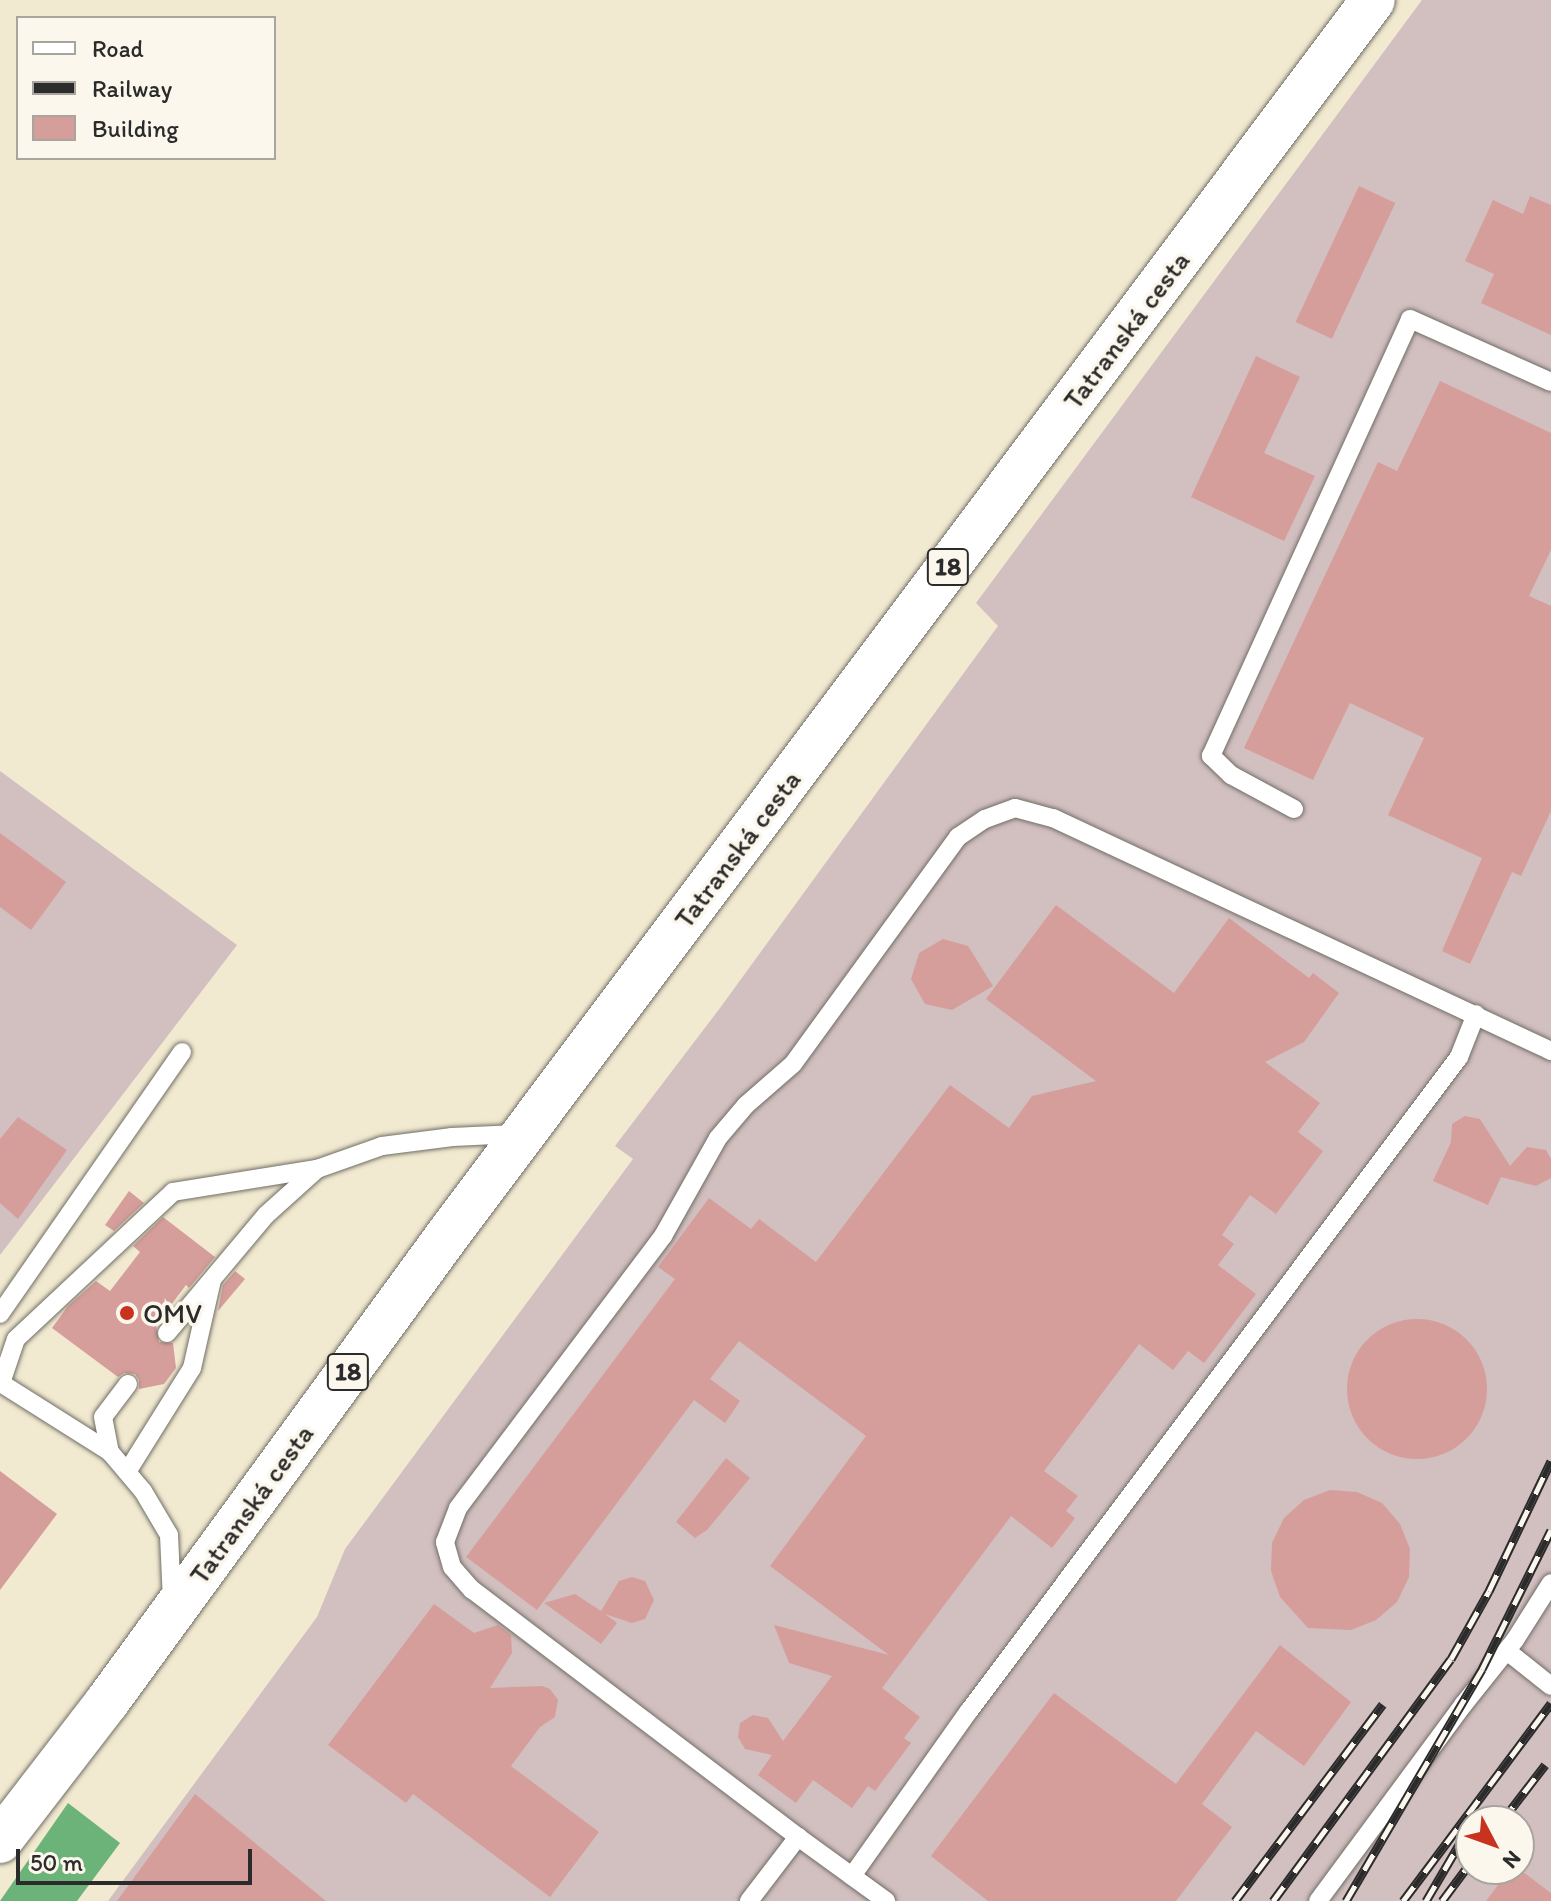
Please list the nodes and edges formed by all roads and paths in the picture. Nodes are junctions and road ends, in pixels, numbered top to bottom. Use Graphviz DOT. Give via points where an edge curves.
graph roads {
  1 [pos="1373,0"];
  2 [pos="1551,382"];
  3 [pos="1294,809"];
  4 [pos="1476,1014"];
  5 [pos="1551,1051"];
  6 [pos="182,1052"];
  7 [pos="524,1134"];
  8 [pos="317,1169"];
  9 [pos="214,1274"];
  10 [pos="0,1314"];
  11 [pos="167,1333"];
  12 [pos="0,1382"];
  13 [pos="128,1384"];
  14 [pos="110,1452"];
  15 [pos="127,1472"];
  16 [pos="1551,1583"];
  17 [pos="173,1612"];
  18 [pos="1507,1651"];
  19 [pos="1551,1686"];
  20 [pos="798,1837"];
  21 [pos="0,1841"];
  22 [pos="852,1876"];
  23 [pos="749,1901"];
  24 [pos="886,1901"];
  25 [pos="1318,1901"];
  1 -- 7 [label="main road, Tatranská cesta / 18"];
  2 -- 3 [label="lane" via="1410,319 1211,756 1231,775"];
  4 -- 5 [label="lane"];
  4 -- 20 [label="lane" via="1053,818 1015,808 958,837 793,1064 718,1138 663,1236 458,1508 445,1542 452,1567 472,1590"];
  4 -- 22 [label="lane" via="1459,1057 969,1711"];
  6 -- 10 [label="lane"];
  7 -- 8 [label="lane" via="382,1146"];
  7 -- 17 [label="main road, Tatranská cesta / 18"];
  8 -- 9 [label="lane" via="266,1215"];
  8 -- 12 [label="lane" via="173,1192 16,1339"];
  9 -- 11 [label="lane"];
  9 -- 15 [label="lane" via="192,1368"];
  12 -- 14 [label="lane"];
  13 -- 14 [label="lane" via="103,1417"];
  14 -- 15 [label="lane"];
  15 -- 17 [label="lane" via="169,1535"];
  16 -- 18 [label="lane"];
  17 -- 21 [label="main road, Tatranská cesta / 18"];
  18 -- 19 [label="lane"];
  18 -- 25 [label="lane"];
  20 -- 22 [label="lane"];
  20 -- 23 [label="lane"];
  22 -- 24 [label="lane"];
}
